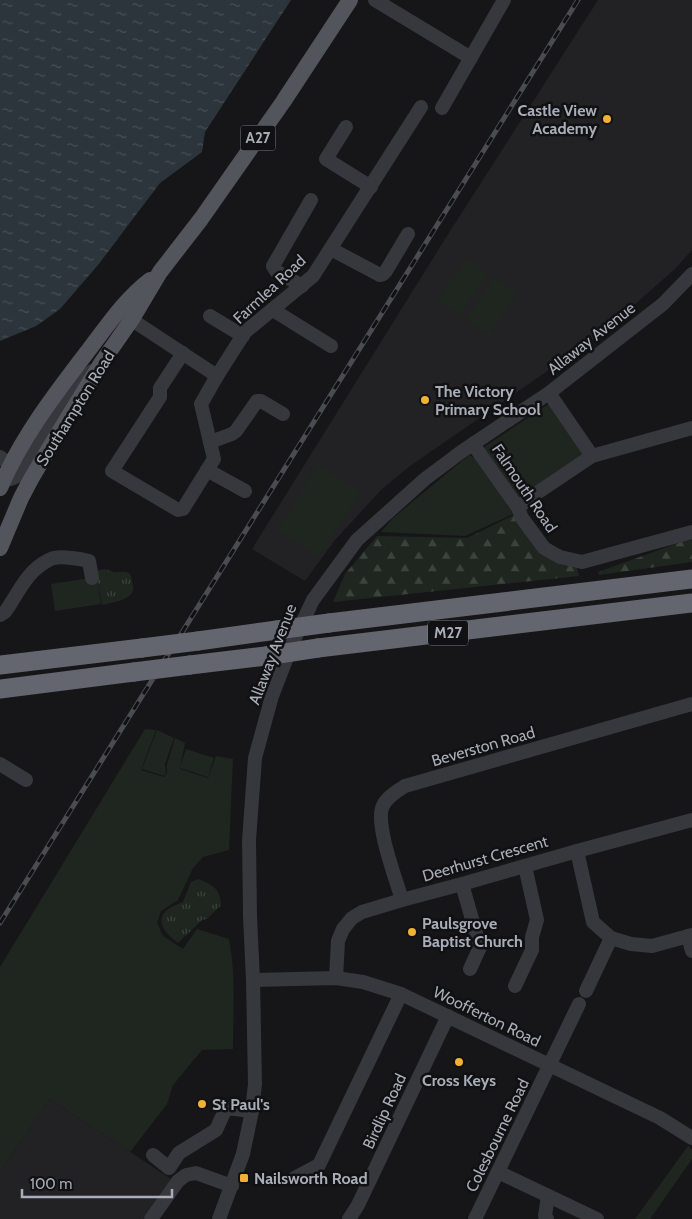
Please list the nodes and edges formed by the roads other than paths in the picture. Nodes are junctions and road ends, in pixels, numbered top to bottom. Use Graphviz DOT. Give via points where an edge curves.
graph roads {
  1 [pos="350,0"];
  2 [pos="375,0"];
  3 [pos="504,0"];
  4 [pos="471,58"];
  5 [pos="422,107"];
  6 [pos="442,108"];
  7 [pos="346,127"];
  8 [pos="371,187"];
  9 [pos="312,200"];
  10 [pos="408,234"];
  11 [pos="331,249"];
  12 [pos="160,272"];
  13 [pos="692,274"];
  14 [pos="302,286"];
  15 [pos="273,310"];
  16 [pos="118,311"];
  17 [pos="210,316"];
  18 [pos="132,319"];
  19 [pos="243,336"];
  20 [pos="331,346"];
  21 [pos="183,353"];
  22 [pos="102,362"];
  23 [pos="217,376"];
  24 [pos="549,393"];
  25 [pos="283,414"];
  26 [pos="692,428"];
  27 [pos="210,442"];
  28 [pos="474,444"];
  29 [pos="592,456"];
  30 [pos="207,470"];
  31 [pos="6,473"];
  32 [pos="244,491"];
  33 [pos="21,498"];
  34 [pos="518,508"];
  35 [pos="692,532"];
  36 [pos="0,548"];
  37 [pos="92,578"];
  38 [pos="692,579"];
  39 [pos="692,603"];
  40 [pos="0,615"];
  41 [pos="0,665"];
  42 [pos="0,689"];
  43 [pos="692,704"];
  44 [pos="0,764"];
  45 [pos="26,780"];
  46 [pos="692,820"];
  47 [pos="577,851"];
  48 [pos="525,866"];
  49 [pos="462,884"];
  50 [pos="402,900"];
  51 [pos="690,935"];
  52 [pos="611,938"];
  53 [pos="692,951"];
  54 [pos="470,969"];
  55 [pos="336,978"];
  56 [pos="253,980"];
  57 [pos="515,986"];
  58 [pos="586,991"];
  59 [pos="401,994"];
  60 [pos="579,1004"];
  61 [pos="448,1016"];
  62 [pos="550,1065"];
  63 [pos="252,1111"];
  64 [pos="692,1138"];
  65 [pos="153,1154"];
  66 [pos="498,1172"];
  67 [pos="293,1179"];
  68 [pos="232,1186"];
  69 [pos="548,1196"];
  70 [pos="568,1205"];
  71 [pos="151,1219"];
  72 [pos="219,1219"];
  73 [pos="349,1219"];
  74 [pos="475,1219"];
  75 [pos="547,1219"];
  76 [pos="571,1219"];
  77 [pos="597,1219"];
  1 -- 12 [label="main road, Southampton Road / A27" via="278,109"];
  2 -- 4 [label="street"];
  3 -- 4 [label="street"];
  4 -- 6 [label="street"];
  5 -- 8 [label="street, Farmlea Road"];
  7 -- 8 [label="street" via="326,159"];
  8 -- 11 [label="street, Farmlea Road"];
  9 -- 14 [label="street" via="273,266"];
  10 -- 11 [label="street" via="386,271 380,275"];
  11 -- 14 [label="street, Farmlea Road"];
  12 -- 16 [label="main road, Southampton Road / A27" via="138,289"];
  12 -- 18 [label="main road, Southampton Road / A27"];
  13 -- 24 [label="street, Allaway Avenue" via="662,304"];
  14 -- 15 [label="street, Farmlea Road"];
  15 -- 19 [label="street, Farmlea Road"];
  15 -- 20 [label="street"];
  16 -- 18 [label="street"];
  16 -- 31 [label="main road, Southampton Road / A27" via="35,423"];
  17 -- 19 [label="street"];
  18 -- 21 [label="street"];
  18 -- 22 [label="main road, Southampton Road / A27"];
  19 -- 23 [label="street, Farmlea Road"];
  21 -- 23 [label="street"];
  21 -- 30 [label="street, Farmlea Road" via="160,388 160,397 112,470 178,510 183,509"];
  22 -- 31 [label="street" via="76,387"];
  22 -- 33 [label="main road, Southampton Road / A27"];
  23 -- 27 [label="street, Farmlea Road" via="201,404"];
  24 -- 28 [label="street, Allaway Avenue"];
  24 -- 29 [label="street"];
  25 -- 27 [label="street" via="257,401 236,431"];
  26 -- 29 [label="street"];
  27 -- 30 [label="street, Farmlea Road" via="214,459"];
  28 -- 34 [label="street, Falmouth Road"];
  28 -- 56 [label="street, Allaway Avenue" via="425,478 357,540 312,600 293,642 272,696 255,758 250,840"];
  29 -- 34 [label="street"];
  30 -- 32 [label="street"];
  31 -- 33 [label="street" via="22,481"];
  33 -- 36 [label="main road, Southampton Road / A27"];
  34 -- 35 [label="street, Falmouth Road" via="544,548 560,557 582,562"];
  37 -- 40 [label="street" via="89,561 54,558 34,570"];
  38 -- 41 [label="highway, M27, bridge"];
  39 -- 42 [label="highway, M27, bridge"];
  43 -- 50 [label="street, Beverston Road" via="405,786 392,794 382,807 381,824"];
  44 -- 45 [label="street"];
  46 -- 47 [label="street, Deerhurst Crescent"];
  47 -- 48 [label="street, Deerhurst Crescent"];
  47 -- 52 [label="street" via="593,922"];
  48 -- 49 [label="street, Deerhurst Crescent"];
  48 -- 57 [label="street" via="537,920 532,950"];
  49 -- 50 [label="street, Deerhurst Crescent"];
  49 -- 54 [label="street" via="480,947"];
  50 -- 55 [label="street, Deerhurst Crescent" via="352,918 338,941"];
  51 -- 52 [label="street" via="652,946"];
  51 -- 53 [label="street"];
  52 -- 58 [label="street"];
  55 -- 56 [label="street, Woofferton Road"];
  55 -- 59 [label="street, Woofferton Road" via="363,982"];
  56 -- 63 [label="street, Allaway Avenue" via="255,1084"];
  59 -- 61 [label="street, Woofferton Road"];
  59 -- 67 [label="street" via="319,1165"];
  60 -- 62 [label="street, Colesbourne Road"];
  61 -- 62 [label="street, Woofferton Road"];
  61 -- 73 [label="street, Birdlip Road"];
  62 -- 64 [label="street, Woofferton Road" via="660,1118"];
  62 -- 66 [label="street, Colesbourne Road"];
  63 -- 65 [label="street" via="226,1108 216,1130 179,1153 169,1168"];
  63 -- 68 [label="street, Allaway Avenue"];
  66 -- 69 [label="street"];
  66 -- 74 [label="street, Colesbourne Road"];
  68 -- 71 [label="street" via="196,1173 186,1175 178,1181"];
  68 -- 72 [label="street, Allaway Avenue"];
  69 -- 70 [label="street"];
  69 -- 75 [label="street"];
  70 -- 76 [label="street"];
  70 -- 77 [label="street"];
}
